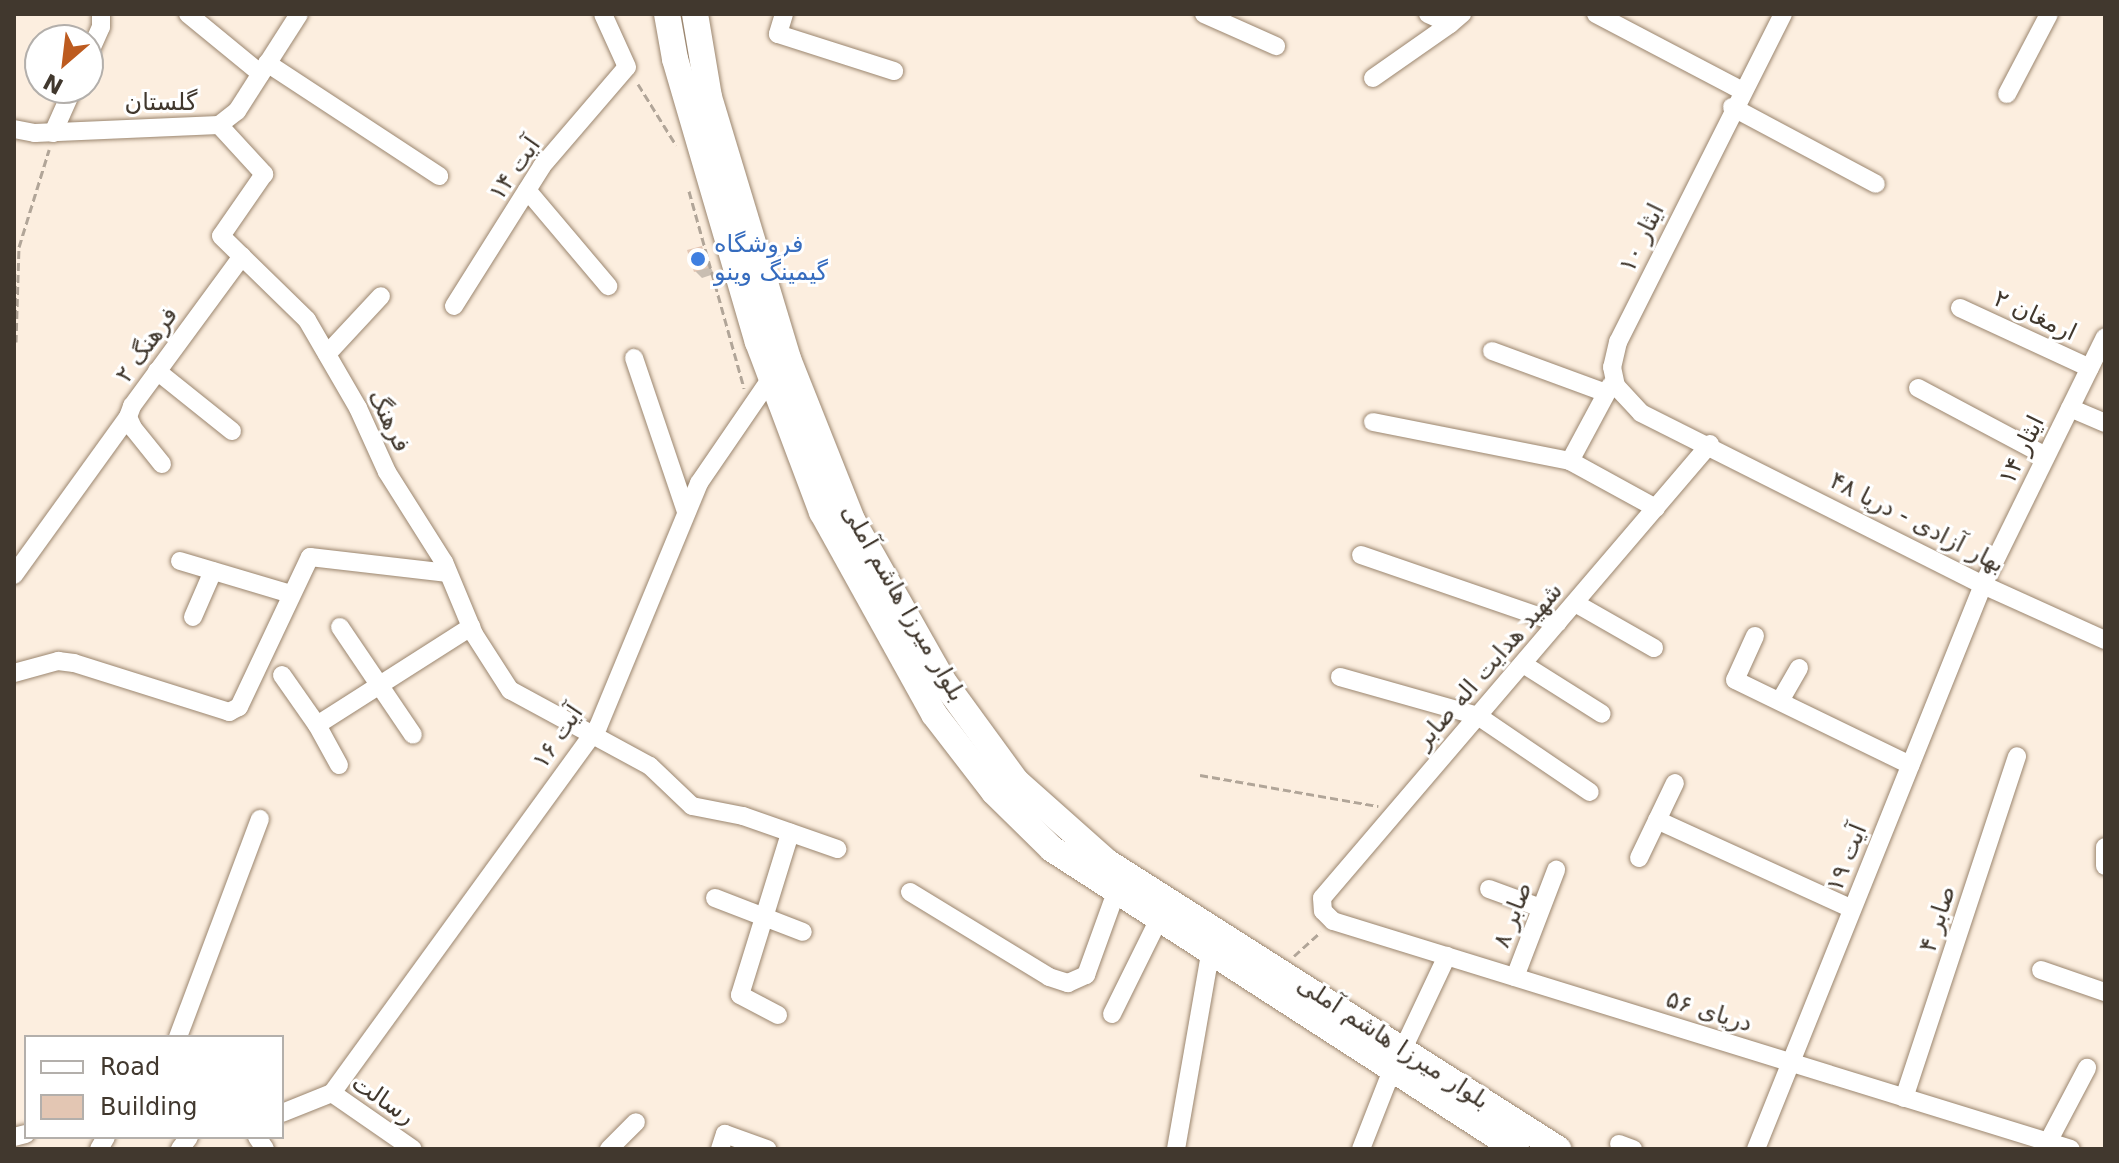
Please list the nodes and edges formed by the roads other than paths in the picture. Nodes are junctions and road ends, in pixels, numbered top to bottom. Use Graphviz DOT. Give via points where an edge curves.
graph roads {
  1 [pos="188,14"];
  2 [pos="299,14"];
  3 [pos="603,14"];
  4 [pos="667,14"];
  5 [pos="695,14"];
  6 [pos="784,14"];
  7 [pos="1204,14"];
  8 [pos="1428,14"];
  9 [pos="1596,14"];
  10 [pos="1783,14"];
  11 [pos="2049,14"];
  12 [pos="1456,19"];
  13 [pos="1276,46"];
  14 [pos="264,68"];
  15 [pos="894,71"];
  16 [pos="1373,78"];
  17 [pos="2007,94"];
  18 [pos="1736,98"];
  19 [pos="66,104"];
  20 [pos="219,125"];
  21 [pos="14,129"];
  22 [pos="53,133"];
  23 [pos="439,176"];
  24 [pos="1876,184"];
  25 [pos="527,190"];
  26 [pos="738,233"];
  27 [pos="242,256"];
  28 [pos="608,286"];
  29 [pos="381,296"];
  30 [pos="454,306"];
  31 [pos="1960,308"];
  32 [pos="2105,337"];
  33 [pos="1492,351"];
  34 [pos="327,354"];
  35 [pos="634,358"];
  36 [pos="2090,368"];
  37 [pos="157,371"];
  38 [pos="771,378"];
  39 [pos="1610,386"];
  40 [pos="1918,388"];
  41 [pos="2070,408"];
  42 [pos="128,417"];
  43 [pos="1373,422"];
  44 [pos="2105,423"];
  45 [pos="232,431"];
  46 [pos="1710,444"];
  47 [pos="2046,456"];
  48 [pos="1570,461"];
  49 [pos="162,464"];
  50 [pos="1656,508"];
  51 [pos="686,512"];
  52 [pos="1361,555"];
  53 [pos="180,561"];
  54 [pos="213,571"];
  55 [pos="448,573"];
  56 [pos="14,575"];
  57 [pos="1983,585"];
  58 [pos="291,594"];
  59 [pos="1575,603"];
  60 [pos="193,617"];
  61 [pos="1558,623"];
  62 [pos="340,627"];
  63 [pos="471,627"];
  64 [pos="1755,636"];
  65 [pos="2105,640"];
  66 [pos="1654,648"];
  67 [pos="1523,664"];
  68 [pos="1799,668"];
  69 [pos="14,673"];
  70 [pos="282,675"];
  71 [pos="1340,677"];
  72 [pos="378,686"];
  73 [pos="1780,701"];
  74 [pos="1602,714"];
  75 [pos="1478,716"];
  76 [pos="317,725"];
  77 [pos="413,735"];
  78 [pos="592,735"];
  79 [pos="2017,756"];
  80 [pos="339,765"];
  81 [pos="1910,765"];
  82 [pos="1675,783"];
  83 [pos="1590,792"];
  84 [pos="260,819"];
  85 [pos="1657,820"];
  86 [pos="790,833"];
  87 [pos="2105,847"];
  88 [pos="837,849"];
  89 [pos="1639,858"];
  90 [pos="2105,866"];
  91 [pos="1556,870"];
  92 [pos="1489,889"];
  93 [pos="910,892"];
  94 [pos="1116,892"];
  95 [pos="715,898"];
  96 [pos="1541,908"];
  97 [pos="1852,909"];
  98 [pos="764,917"];
  99 [pos="1158,921"];
  100 [pos="1333,921"];
  101 [pos="803,932"];
  102 [pos="1210,954"];
  103 [pos="1447,956"];
  104 [pos="1244,961"];
  105 [pos="2041,970"];
  106 [pos="1515,977"];
  107 [pos="2105,992"];
  108 [pos="1112,1014"];
  109 [pos="778,1015"];
  110 [pos="179,1035"];
  111 [pos="1398,1059"];
  112 [pos="1791,1063"];
  113 [pos="2087,1068"];
  114 [pos="332,1093"];
  115 [pos="1904,1098"];
  116 [pos="284,1112"];
  117 [pos="636,1122"];
  118 [pos="2048,1142"];
  119 [pos="413,1149"];
  120 [pos="609,1149"];
  121 [pos="720,1149"];
  122 [pos="767,1149"];
  123 [pos="1176,1149"];
  124 [pos="1361,1149"];
  125 [pos="1516,1149"];
  126 [pos="1558,1149"];
  127 [pos="1756,1149"];
  128 [pos="2069,1149"];
  1 -- 14 [label="street"];
  2 -- 14 [label="street, گلستان"];
  3 -- 25 [label="street, آيت ۱۴" via="627,67"];
  4 -- 26 [label="main road, بلوار میرزا هاشم آملی"];
  5 -- 26 [label="main road, بلوار میرزا هاشم آملی"];
  6 -- 15 [label="street" via="778,34"];
  7 -- 13 [label="street"];
  8 -- 12 [label="street"];
  9 -- 18 [label="street"];
  10 -- 18 [label="street, ایثار ۱۰"];
  11 -- 17 [label="street"];
  12 -- 16 [label="street"];
  14 -- 20 [label="street, گلستان" via="237,111"];
  14 -- 23 [label="street"];
  18 -- 24 [label="street"];
  18 -- 39 [label="street, ایثار ۱۰" via="1618,342"];
  19 -- 22 [label="street"];
  20 -- 22 [label="street, گلستان"];
  20 -- 27 [label="street, فرهنگ" via="264,174 221,236"];
  21 -- 22 [label="street, گلستان"];
  25 -- 28 [label="street"];
  25 -- 30 [label="street, آيت ۱۴"];
  26 -- 38 [label="main road, بلوار میرزا هاشم آملی"];
  26 -- 104 [label="main road, بلوار میرزا هاشم آملی" via="852,520 943,681 1016,781 1107,862"];
  27 -- 34 [label="street, فرهنگ" via="307,320"];
  27 -- 37 [label="street, فرهنگ ۲"];
  29 -- 34 [label="street"];
  31 -- 36 [label="street, ارمغان ۲"];
  32 -- 36 [label="street, ایثار ۱۴"];
  33 -- 39 [label="street"];
  34 -- 55 [label="street, فرهنگ" via="387,472"];
  35 -- 51 [label="street"];
  36 -- 41 [label="street, ایثار ۱۴"];
  37 -- 42 [label="street, فرهنگ ۲"];
  37 -- 45 [label="street"];
  38 -- 51 [label="street, آیت ۱۶" via="699,483"];
  38 -- 94 [label="main road, بلوار میرزا هاشم آملی" via="822,512 934,714 994,792 1052,849"];
  39 -- 46 [label="street" via="1641,413"];
  39 -- 48 [label="street"];
  40 -- 47 [label="street"];
  41 -- 44 [label="street"];
  41 -- 47 [label="street, ایثار ۱۴"];
  42 -- 49 [label="street, فرهنگ ۲"];
  42 -- 56 [label="street"];
  43 -- 48 [label="street"];
  46 -- 50 [label="street, شهید هدایت اله صابر"];
  46 -- 57 [label="street, بهار آزادی - دریا ۴۸"];
  47 -- 57 [label="street, ایثار ۱۴"];
  48 -- 50 [label="street"];
  50 -- 59 [label="street, شهید هدایت اله صابر"];
  51 -- 78 [label="street, آیت ۱۶"];
  52 -- 61 [label="street"];
  53 -- 54 [label="street"];
  54 -- 58 [label="street"];
  54 -- 60 [label="street"];
  55 -- 58 [label="street" via="310,557"];
  55 -- 63 [label="street, فرهنگ"];
  57 -- 65 [label="street, بهار آزادی - دریا ۴۸"];
  57 -- 81 [label="street, آیت ۱۹"];
  58 -- 69 [label="street" via="239,707 229,712 74,663 58,661"];
  59 -- 61 [label="street, شهید هدایت اله صابر"];
  59 -- 66 [label="street"];
  61 -- 67 [label="street, شهید هدایت اله صابر"];
  62 -- 72 [label="street"];
  63 -- 72 [label="street"];
  63 -- 78 [label="street, فرهنگ" via="510,690"];
  64 -- 73 [label="street" via="1735,680"];
  67 -- 74 [label="street"];
  67 -- 75 [label="street, شهید هدایت اله صابر"];
  68 -- 73 [label="street"];
  70 -- 76 [label="street"];
  71 -- 75 [label="street"];
  72 -- 76 [label="street"];
  72 -- 77 [label="street"];
  73 -- 81 [label="street"];
  75 -- 83 [label="street"];
  75 -- 100 [label="street, شهید هدایت اله صابر" via="1322,898 1323,911"];
  76 -- 80 [label="street"];
  78 -- 86 [label="street, فرهنگ" via="650,766 692,806"];
  78 -- 114 [label="street, آیت ۱۶"];
  79 -- 115 [label="street, صابر ۴"];
  81 -- 97 [label="street, آیت ۱۹"];
  82 -- 85 [label="street"];
  84 -- 110 [label="street"];
  85 -- 89 [label="street"];
  85 -- 97 [label="street"];
  86 -- 88 [label="street, فرهنگ"];
  86 -- 98 [label="street"];
  87 -- 90 [label="street"];
  91 -- 96 [label="street, صابر ۸"];
  92 -- 96 [label="street"];
  93 -- 94 [label="street" via="1049,977 1068,983 1086,975"];
  94 -- 99 [label="main road, بلوار میرزا هاشم آملی"];
  95 -- 98 [label="street"];
  96 -- 106 [label="street, صابر ۸"];
  97 -- 112 [label="street, آیت ۱۹"];
  98 -- 101 [label="street"];
  98 -- 109 [label="street" via="740,995"];
  99 -- 102 [label="main road, بلوار میرزا هاشم آملی"];
  99 -- 108 [label="street"];
  100 -- 103 [label="street, دریای ۵۶"];
  102 -- 104 [label="main road, بلوار میرزا هاشم آملی"];
  102 -- 123 [label="street"];
  103 -- 106 [label="street, دریای ۵۶"];
  103 -- 111 [label="street"];
  104 -- 111 [label="main road, بلوار میرزا هاشم آملی"];
  105 -- 107 [label="street"];
  106 -- 112 [label="street, دریای ۵۶"];
  111 -- 124 [label="street"];
  111 -- 125 [label="main road, بلوار میرزا هاشم آملی"];
  111 -- 126 [label="main road, بلوار میرزا هاشم آملی"];
  112 -- 115 [label="street, دریای ۵۶"];
  112 -- 127 [label="street, آیت ۱۹"];
  113 -- 118 [label="street"];
  114 -- 116 [label="street, رسالت"];
  114 -- 119 [label="street, رسالت"];
  115 -- 118 [label="street, دریای ۵۶"];
  117 -- 120 [label="street"];
  118 -- 128 [label="street, دریای ۵۶"];
  121 -- 122 [label="street" via="725,1134"];
}
